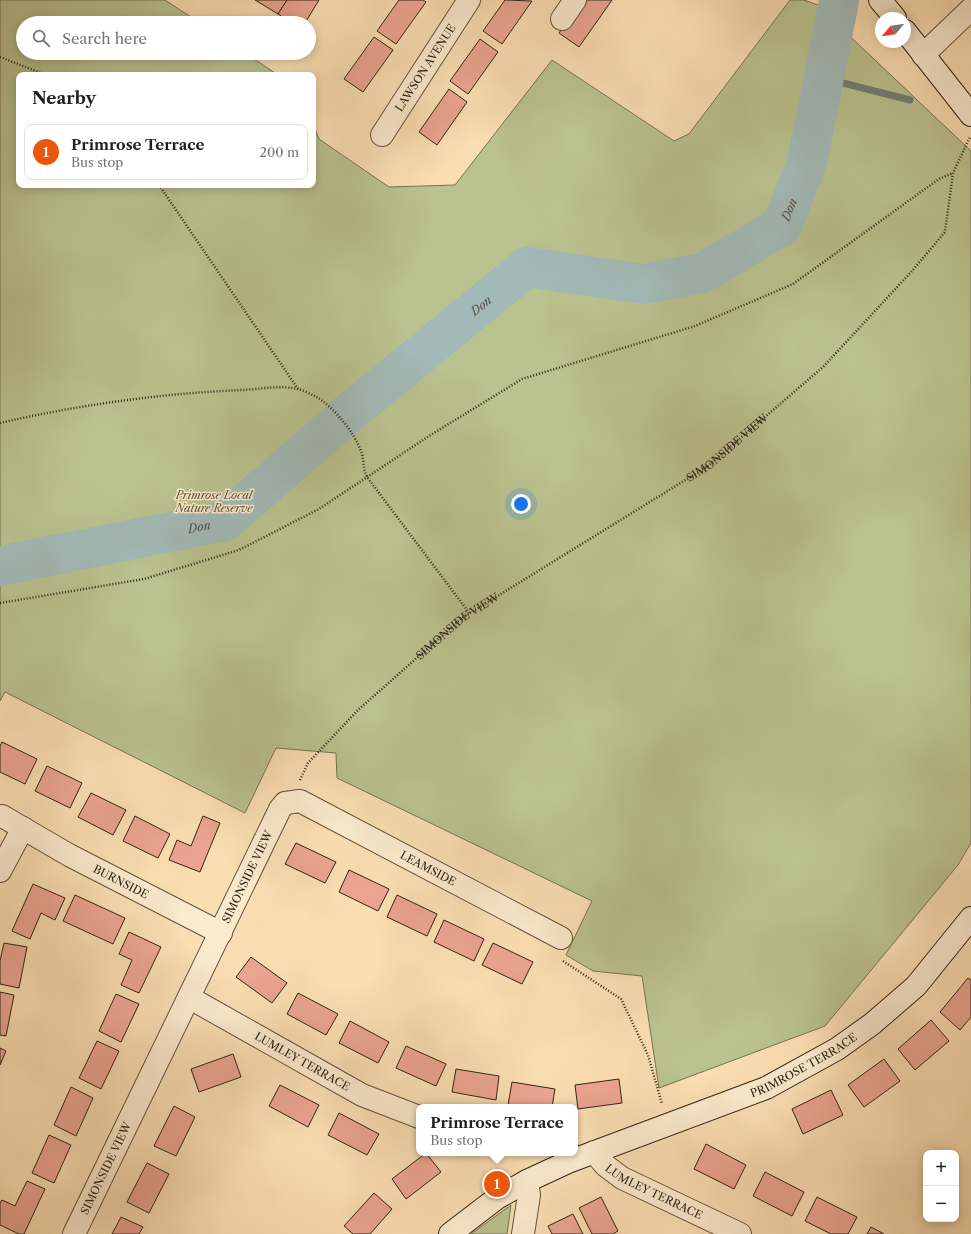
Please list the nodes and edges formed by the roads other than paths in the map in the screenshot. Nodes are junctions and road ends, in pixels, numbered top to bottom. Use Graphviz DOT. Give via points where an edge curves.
graph roads {
  1 [pos="469,0"];
  2 [pos="575,0"];
  3 [pos="880,0"];
  4 [pos="971,8"];
  5 [pos="889,12"];
  6 [pos="562,19"];
  7 [pos="911,39"];
  8 [pos="923,55"];
  9 [pos="971,115"];
  10 [pos="382,135"];
  11 [pos="295,800"];
  12 [pos="2,816"];
  13 [pos="23,828"];
  14 [pos="0,871"];
  15 [pos="971,918"];
  16 [pos="220,933"];
  17 [pos="559,948"];
  18 [pos="190,998"];
  19 [pos="416,1117"];
  20 [pos="594,1152"];
  21 [pos="578,1155"];
  22 [pos="573,1156"];
  23 [pos="563,1158"];
  24 [pos="527,1181"];
  25 [pos="74,1234"];
  26 [pos="450,1234"];
  27 [pos="523,1234"];
  28 [pos="740,1234"];
  1 -- 10 [label="street, LAWSON AVENUE"];
  2 -- 6 [label="street"];
  3 -- 5 [label="street"];
  4 -- 8 [label="street"];
  7 -- 8 [label="street"];
  8 -- 9 [label="street"];
  11 -- 16 [label="street, SIMONSIDE VIEW" via="285,802 280,809"];
  11 -- 17 [label="street, LEAMSIDE"];
  12 -- 13 [label="street, BURNSIDE"];
  13 -- 14 [label="street"];
  13 -- 16 [label="street, BURNSIDE" via="69,855"];
  15 -- 20 [label="street, PRIMROSE TERRACE" via="916,986 872,1024 837,1049 766,1088"];
  16 -- 18 [label="street, SIMONSIDE VIEW"];
  18 -- 19 [label="street, LUMLEY TERRACE" via="362,1095"];
  18 -- 25 [label="street, SIMONSIDE VIEW"];
  20 -- 21 [label="street, PRIMROSE TERRACE"];
  20 -- 28 [label="street, LUMLEY TERRACE" via="606,1166 622,1178"];
  22 -- 23 [label="street, PRIMROSE TERRACE"];
  23 -- 24 [label="street, PRIMROSE TERRACE"];
  24 -- 26 [label="street, PRIMROSE TERRACE" via="497,1198"];
  24 -- 27 [label="street" via="529,1195"];
}
